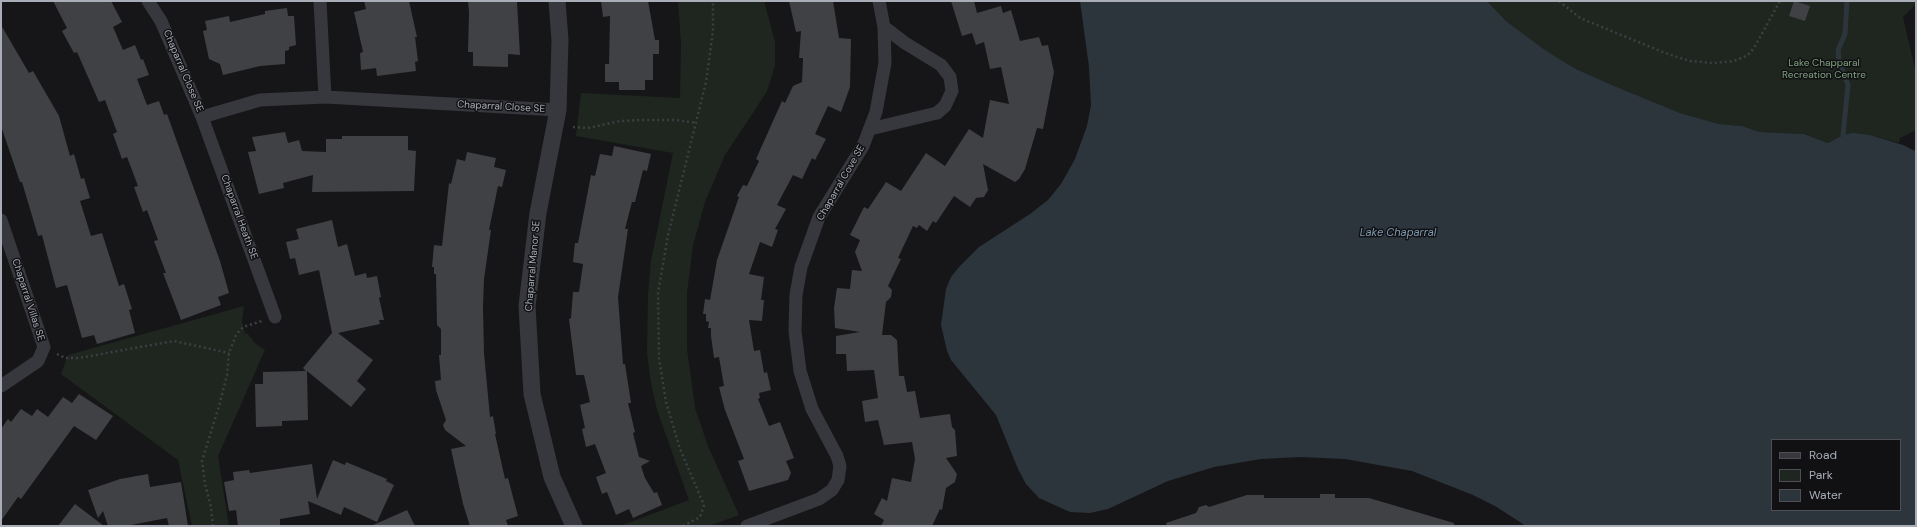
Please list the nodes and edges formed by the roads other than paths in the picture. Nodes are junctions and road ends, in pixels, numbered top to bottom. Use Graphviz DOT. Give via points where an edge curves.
graph roads {
  1 [pos="148,1"];
  2 [pos="320,1"];
  3 [pos="557,1"];
  4 [pos="878,1"];
  5 [pos="884,27"];
  6 [pos="325,97"];
  7 [pos="558,110"];
  8 [pos="202,116"];
  9 [pos="870,129"];
  10 [pos="1,220"];
  11 [pos="275,317"];
  12 [pos="1,386"];
  13 [pos="574,526"];
  14 [pos="747,526"];
  1 -- 8 [label="street, Chaparral Close SE" via="161,21"];
  2 -- 6 [label="street"];
  3 -- 7 [label="street, Chaparral Manor SE" via="560,40"];
  4 -- 5 [label="street, Chaparral Cove SE"];
  5 -- 9 [label="street, Chaparral Cove SE" via="886,63"];
  5 -- 9 [label="street" via="941,65 950,77 952,91 945,106 937,113"];
  6 -- 7 [label="street, Chaparral Close SE"];
  6 -- 8 [label="street, Chaparral Close SE" via="260,100"];
  7 -- 13 [label="street, Chaparral Manor SE" via="538,213 527,306 532,394 552,477"];
  8 -- 11 [label="street, Chaparral Heath SE"];
  9 -- 14 [label="street, Chaparral Cove SE" via="857,156 819,217 803,262 796,295 795,332 800,371 812,409 837,456 840,468 838,480 832,490 819,499"];
  10 -- 12 [label="street, Chaparral Villas SE" via="44,347 38,361"];
}
